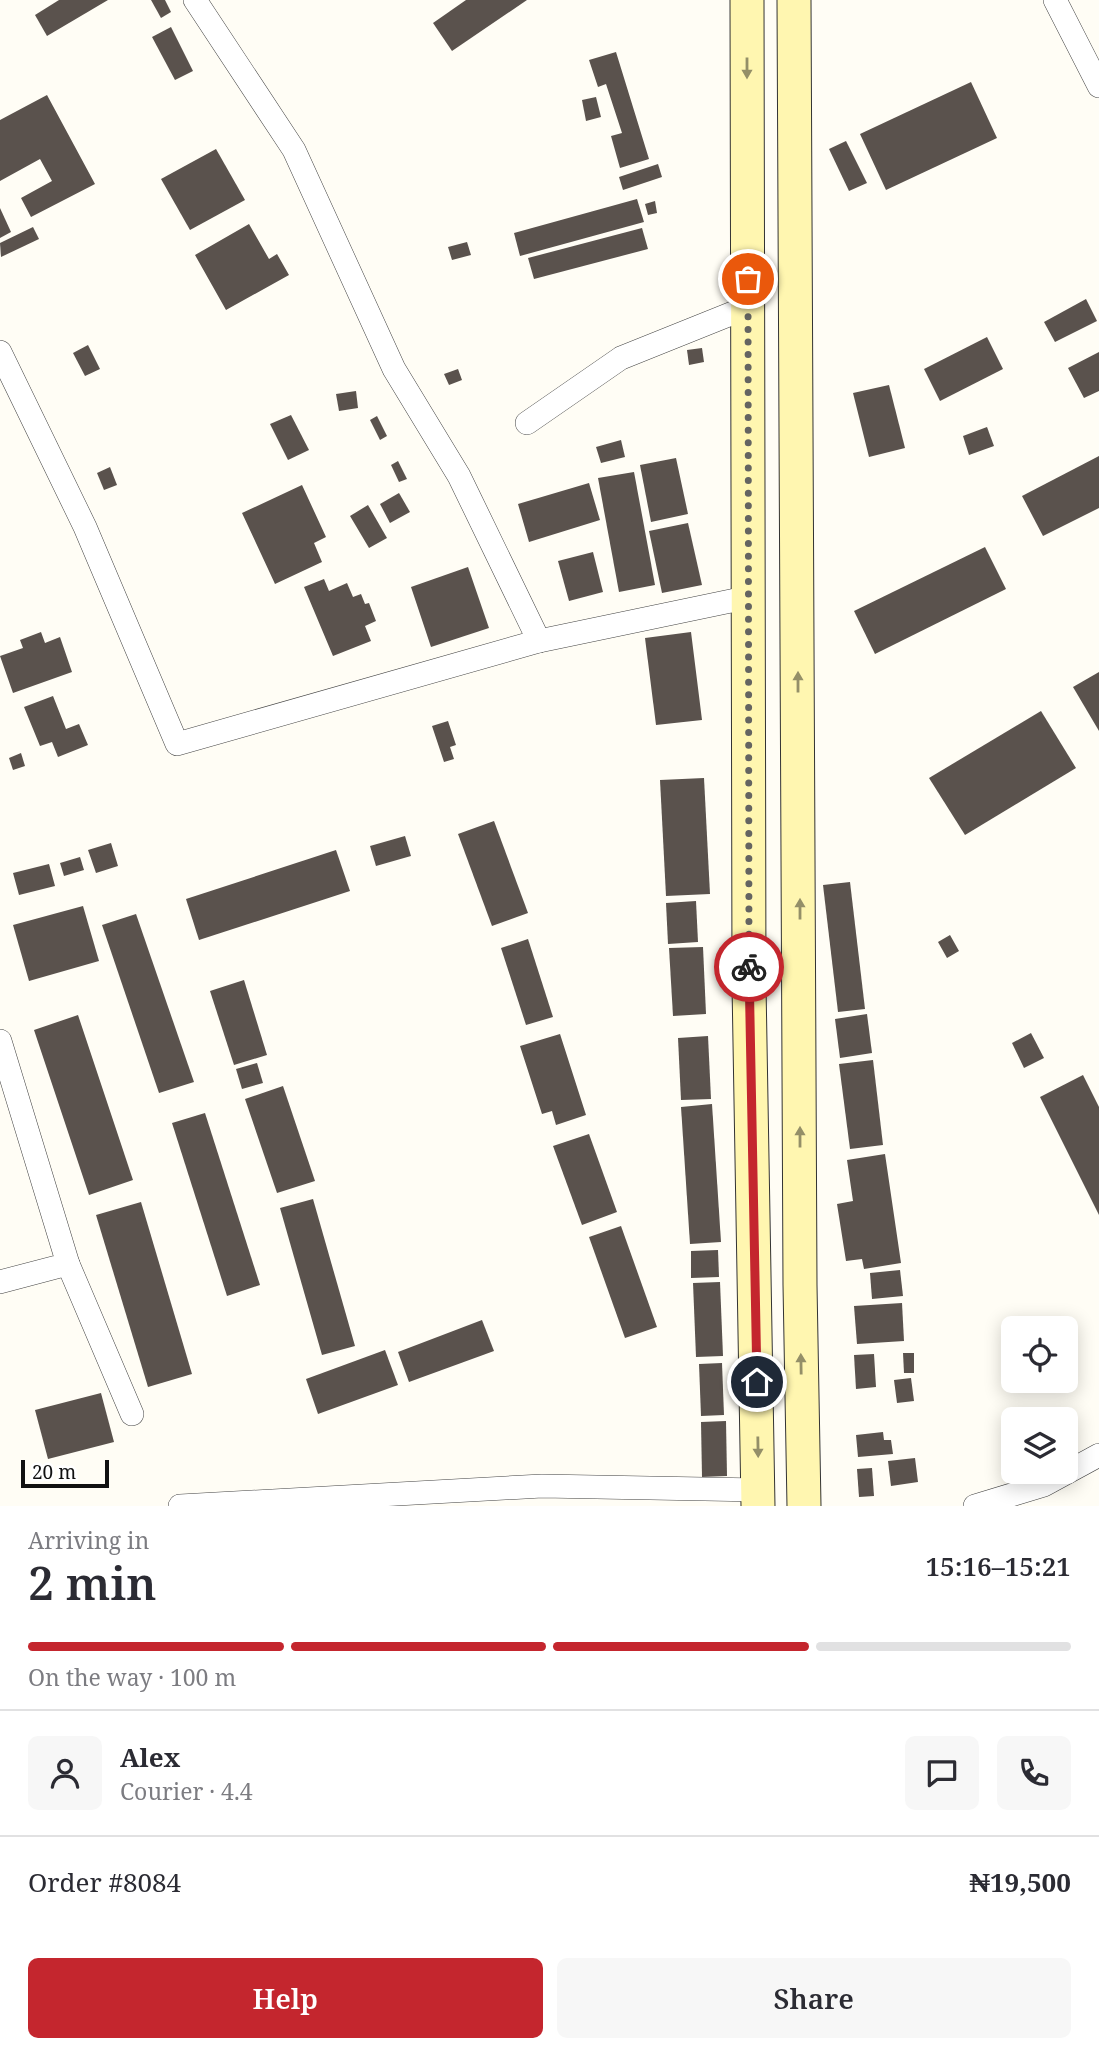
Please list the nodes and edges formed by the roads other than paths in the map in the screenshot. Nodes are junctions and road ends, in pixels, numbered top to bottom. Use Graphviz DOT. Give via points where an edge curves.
graph roads {
  1 [pos="195,0"];
  2 [pos="747,0"];
  3 [pos="794,0"];
  4 [pos="1055,0"];
  5 [pos="1099,86"];
  6 [pos="748,307"];
  7 [pos="0,352"];
  8 [pos="527,423"];
  9 [pos="750,597"];
  10 [pos="539,641"];
  11 [pos="0,1041"];
  12 [pos="68,1264"];
  13 [pos="0,1282"];
  14 [pos="132,1414"];
  15 [pos="1099,1455"];
  16 [pos="759,1498"];
  17 [pos="180,1506"];
  18 [pos="804,1506"];
  19 [pos="975,1506"];
  1 -- 10 [label="street" via="294,150 394,369 459,476"];
  2 -- 6 [label="main road, one-way"];
  18 -- 3 [label="main road, one-way"];
  4 -- 5 [label="street"];
  6 -- 8 [label="street" via="621,358"];
  6 -- 9 [label="main road"];
  7 -- 10 [label="street" via="85,527 177,744"];
  9 -- 10 [label="street"];
  9 -- 16 [label="main road, one-way" via="749,985"];
  11 -- 12 [label="street"];
  12 -- 13 [label="street"];
  12 -- 14 [label="street"];
  15 -- 19 [label="street" via="1044,1485"];
  16 -- 17 [label="street" via="542,1486"];
}
